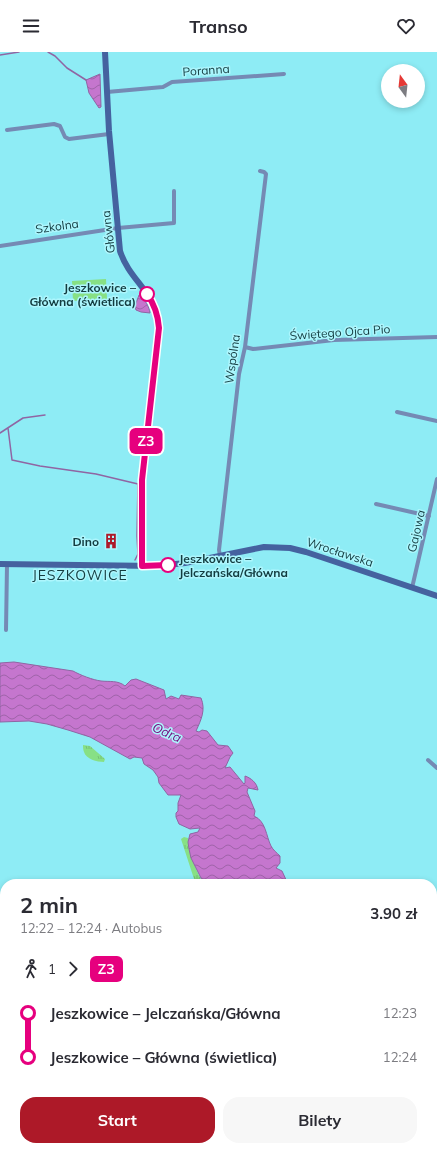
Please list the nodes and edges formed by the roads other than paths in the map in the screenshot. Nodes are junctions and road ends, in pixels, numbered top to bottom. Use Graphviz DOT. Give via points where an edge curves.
graph roads {
  1 [pos="106,52"];
  2 [pos="284,74"];
  3 [pos="107,92"];
  4 [pos="7,130"];
  5 [pos="109,134"];
  6 [pos="260,171"];
  7 [pos="174,191"];
  8 [pos="118,228"];
  9 [pos="0,246"];
  10 [pos="437,337"];
  11 [pos="245,347"];
  12 [pos="397,412"];
  13 [pos="437,421"];
  14 [pos="437,479"];
  15 [pos="376,504"];
  16 [pos="429,516"];
  17 [pos="220,556"];
  18 [pos="0,564"];
  19 [pos="7,564"];
  20 [pos="142,566"];
  21 [pos="412,588"];
  22 [pos="437,596"];
  23 [pos="6,630"];
  24 [pos="428,760"];
  25 [pos="437,768"];
  1 -- 3 [label="street, Główna"];
  2 -- 3 [label="street, Poranna" via="172,82 163,87"];
  3 -- 5 [label="street, Główna"];
  4 -- 5 [label="street" via="55,124 60,126 69,140"];
  5 -- 8 [label="street, Główna"];
  6 -- 11 [label="street, Wspólna" via="266,174"];
  7 -- 8 [label="street, Szkolna" via="174,223"];
  8 -- 9 [label="street, Szkolna"];
  8 -- 20 [label="street, Główna" via="122,258 152,300 159,323 142,480"];
  10 -- 11 [label="street, Świętego Ojca Pio" via="334,340 253,349"];
  11 -- 17 [label="street, Wspólna" via="239,374"];
  12 -- 13 [label="street"];
  14 -- 16 [label="street, Gajowa"];
  15 -- 16 [label="street"];
  16 -- 21 [label="street, Gajowa"];
  17 -- 20 [label="street, Wrocławska" via="185,563"];
  17 -- 21 [label="street, Wrocławska" via="264,547 290,548"];
  18 -- 19 [label="street, Wrocławska"];
  19 -- 20 [label="street, Wrocławska"];
  19 -- 23 [label="street"];
  21 -- 22 [label="street, Wrocławska"];
  24 -- 25 [label="street"];
}
